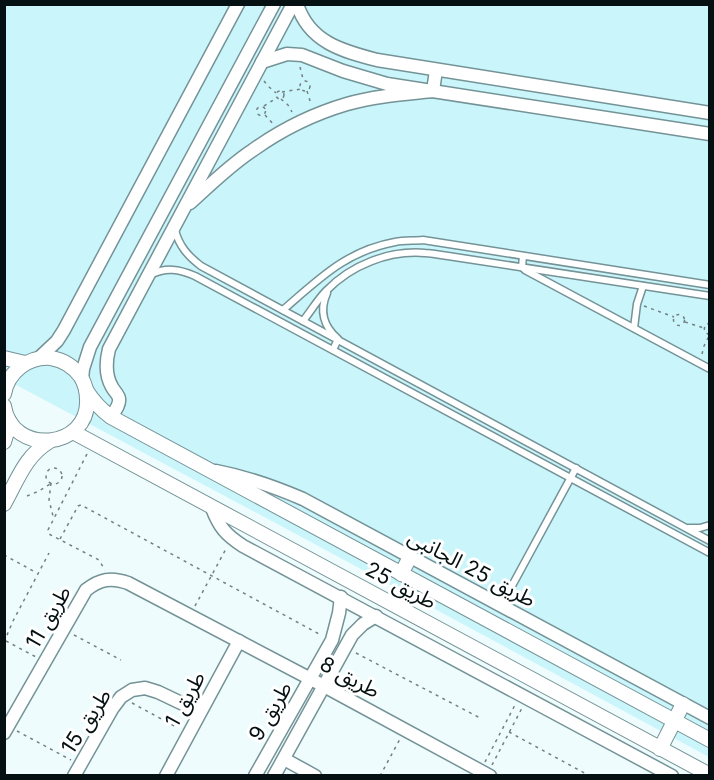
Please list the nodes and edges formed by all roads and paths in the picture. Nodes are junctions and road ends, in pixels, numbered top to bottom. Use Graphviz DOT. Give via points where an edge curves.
graph roads {
  1 [pos="238,4"];
  2 [pos="274,4"];
  3 [pos="295,4"];
  4 [pos="296,54"];
  5 [pos="260,66"];
  6 [pos="436,70"];
  7 [pos="304,81"];
  8 [pos="302,89"];
  9 [pos="307,90"];
  10 [pos="433,91"];
  11 [pos="282,92"];
  12 [pos="276,93"];
  13 [pos="276,98"];
  14 [pos="281,99"];
  15 [pos="263,107"];
  16 [pos="710,113"];
  17 [pos="264,114"];
  18 [pos="314,115"];
  19 [pos="298,123"];
  20 [pos="281,132"];
  21 [pos="710,134"];
  22 [pos="184,208"];
  23 [pos="174,226"];
  24 [pos="450,244"];
  25 [pos="371,248"];
  26 [pos="448,256"];
  27 [pos="523,256"];
  28 [pos="375,260"];
  29 [pos="522,267"];
  30 [pos="598,268"];
  31 [pos="147,277"];
  32 [pos="597,279"];
  33 [pos="674,280"];
  34 [pos="332,285"];
  35 [pos="710,285"];
  36 [pos="643,286"];
  37 [pos="673,290"];
  38 [pos="710,296"];
  39 [pos="637,304"];
  40 [pos="283,310"];
  41 [pos="674,318"];
  42 [pos="303,321"];
  43 [pos="685,322"];
  44 [pos="710,323"];
  45 [pos="634,328"];
  46 [pos="704,328"];
  47 [pos="709,336"];
  48 [pos="338,339"];
  49 [pos="333,350"];
  50 [pos="4,358"];
  51 [pos="39,358"];
  52 [pos="25,363"];
  53 [pos="701,364"];
  54 [pos="710,369"];
  55 [pos="85,385"];
  56 [pos="4,394"];
  57 [pos="441,396"];
  58 [pos="436,405"];
  59 [pos="4,406"];
  60 [pos="111,417"];
  61 [pos="10,422"];
  62 [pos="73,432"];
  63 [pos="510,433"];
  64 [pos="50,441"];
  65 [pos="4,442"];
  66 [pos="504,442"];
  67 [pos="93,443"];
  68 [pos="576,468"];
  69 [pos="208,469"];
  70 [pos="571,478"];
  71 [pos="51,483"];
  72 [pos="27,496"];
  73 [pos="4,504"];
  74 [pos="212,508"];
  75 [pos="53,517"];
  76 [pos="676,522"];
  77 [pos="710,525"];
  78 [pos="687,529"];
  79 [pos="670,532"];
  80 [pos="60,539"];
  81 [pos="231,539"];
  82 [pos="710,541"];
  83 [pos="49,553"];
  84 [pos="710,553"];
  85 [pos="4,555"];
  86 [pos="410,557"];
  87 [pos="38,574"];
  88 [pos="401,574"];
  89 [pos="212,575"];
  90 [pos="106,579"];
  91 [pos="340,597"];
  92 [pos="501,606"];
  93 [pos="190,615"];
  94 [pos="376,616"];
  95 [pos="63,629"];
  96 [pos="332,640"];
  97 [pos="5,641"];
  98 [pos="239,641"];
  99 [pos="345,647"];
  100 [pos="121,660"];
  101 [pos="44,662"];
  102 [pos="311,679"];
  103 [pos="324,686"];
  104 [pos="524,696"];
  105 [pos="121,697"];
  106 [pos="683,704"];
  107 [pos="200,711"];
  108 [pos="710,718"];
  109 [pos="482,719"];
  110 [pos="675,721"];
  111 [pos="405,729"];
  112 [pos="6,730"];
  113 [pos="509,732"];
  114 [pos="188,734"];
  115 [pos="710,740"];
  116 [pos="660,748"];
  117 [pos="284,759"];
  118 [pos="77,770"];
  119 [pos="486,773"];
  120 [pos="710,775"];
  121 [pos="165,776"];
  122 [pos="255,776"];
  123 [pos="274,776"];
  124 [pos="315,776"];
  125 [pos="380,776"];
  126 [pos="590,776"];
  127 [pos="672,776"];
  1 -- 51 [label="street" via="64,330"];
  2 -- 55 [label="street" via="90,347 83,369"];
  3 -- 5 [label="street"];
  3 -- 6 [label="street" via="306,23 325,42 377,60"];
  4 -- 5 [label="street" via="279,56"];
  4 -- 7 [label="path"];
  4 -- 10 [label="street" via="387,84"];
  5 -- 12 [label="path" via="268,86"];
  5 -- 22 [label="street"];
  6 -- 10 [label="street"];
  6 -- 16 [label="street"];
  7 -- 8 [label="path"];
  7 -- 9 [label="path" via="310,86"];
  8 -- 9 [label="path"];
  8 -- 11 [label="path"];
  9 -- 18 [label="path"];
  10 -- 18 [label="street" via="347,104"];
  10 -- 21 [label="street"];
  11 -- 12 [label="path"];
  11 -- 14 [label="path"];
  12 -- 13 [label="path"];
  13 -- 14 [label="path"];
  13 -- 15 [label="path"];
  14 -- 19 [label="path"];
  15 -- 17 [label="path"];
  15 -- 17 [label="path" via="256,112"];
  17 -- 20 [label="path"];
  18 -- 19 [label="street"];
  19 -- 20 [label="street"];
  20 -- 22 [label="street" via="251,151"];
  22 -- 23 [label="street"];
  23 -- 31 [label="street"];
  23 -- 40 [label="lane" via="181,245 193,260"];
  24 -- 25 [label="lane" via="397,241"];
  24 -- 26 [label="lane"];
  24 -- 27 [label="lane"];
  25 -- 28 [label="lane"];
  25 -- 40 [label="lane" via="323,275"];
  26 -- 28 [label="lane" via="423,252"];
  26 -- 29 [label="lane"];
  27 -- 29 [label="lane"];
  27 -- 30 [label="lane"];
  28 -- 34 [label="lane"];
  29 -- 32 [label="lane"];
  29 -- 45 [label="lane"];
  30 -- 32 [label="lane"];
  30 -- 33 [label="lane"];
  31 -- 49 [label="lane" via="158,271 183,271"];
  31 -- 60 [label="street" via="106,360 110,385 119,398"];
  32 -- 36 [label="lane"];
  33 -- 35 [label="lane"];
  33 -- 37 [label="lane"];
  34 -- 42 [label="lane"];
  34 -- 48 [label="lane" via="322,312 329,330"];
  36 -- 37 [label="lane"];
  36 -- 39 [label="lane"];
  37 -- 38 [label="lane"];
  39 -- 41 [label="path"];
  39 -- 45 [label="lane"];
  40 -- 42 [label="lane"];
  41 -- 43 [label="path" via="682,315"];
  41 -- 43 [label="path" via="677,326"];
  42 -- 48 [label="lane"];
  43 -- 46 [label="path"];
  44 -- 46 [label="path"];
  45 -- 53 [label="lane"];
  46 -- 47 [label="path"];
  47 -- 53 [label="path"];
  48 -- 49 [label="lane"];
  48 -- 57 [label="lane"];
  49 -- 58 [label="lane"];
  50 -- 52 [label="street"];
  51 -- 52 [label="street"];
  51 -- 55 [label="street, طريق 25" via="64,362"];
  52 -- 56 [label="street" via="13,373"];
  53 -- 54 [label="lane"];
  55 -- 60 [label="street, طريق 25" via="93,401"];
  55 -- 62 [label="street" via="87,405"];
  57 -- 58 [label="lane"];
  57 -- 63 [label="lane"];
  58 -- 66 [label="lane"];
  59 -- 61 [label="street"];
  60 -- 69 [label="street, طريق 25"];
  61 -- 64 [label="street" via="27,437"];
  61 -- 65 [label="street"];
  62 -- 64 [label="street"];
  62 -- 67 [label="street, طريق 25"];
  63 -- 66 [label="lane"];
  63 -- 68 [label="lane"];
  64 -- 73 [label="street" via="33,453"];
  66 -- 70 [label="lane"];
  67 -- 74 [label="street, طريق 25"];
  67 -- 75 [label="path"];
  68 -- 70 [label="lane"];
  68 -- 76 [label="lane"];
  69 -- 86 [label="street, طريق 25 الجانبى" via="283,490"];
  69 -- 88 [label="street, طريق 25"];
  70 -- 79 [label="lane"];
  70 -- 92 [label="lane"];
  71 -- 71 [label="path" via="62,480 58,469 47,472"];
  71 -- 72 [label="path"];
  71 -- 75 [label="path"];
  74 -- 81 [label="street"];
  74 -- 116 [label="street, طريق 25"];
  75 -- 80 [label="path" via="49,534"];
  76 -- 78 [label="lane"];
  76 -- 79 [label="lane"];
  77 -- 78 [label="lane"];
  78 -- 82 [label="lane"];
  79 -- 84 [label="lane"];
  80 -- 89 [label="path" via="81,505"];
  80 -- 90 [label="path" via="99,560"];
  81 -- 89 [label="path"];
  81 -- 91 [label="street"];
  83 -- 87 [label="path"];
  85 -- 87 [label="path"];
  86 -- 88 [label="street"];
  86 -- 92 [label="street, طريق 25 الجانبى"];
  87 -- 97 [label="path"];
  88 -- 110 [label="street, طريق 25"];
  89 -- 93 [label="path"];
  89 -- 96 [label="path"];
  90 -- 93 [label="street" via="128,583"];
  90 -- 95 [label="street, طريق 11" via="86,590"];
  91 -- 94 [label="street"];
  91 -- 96 [label="street, طريق 9"];
  92 -- 106 [label="street, طريق 25 الجانبى"];
  93 -- 98 [label="street, طريق 8"];
  94 -- 99 [label="street, طريق 9" via="352,635"];
  94 -- 104 [label="street"];
  95 -- 100 [label="path"];
  95 -- 101 [label="street, طريق 11"];
  96 -- 102 [label="street, طريق 9"];
  97 -- 101 [label="path"];
  98 -- 102 [label="street, طريق 8"];
  98 -- 107 [label="street, طريق 1"];
  99 -- 103 [label="street, طريق 9"];
  99 -- 109 [label="path"];
  101 -- 112 [label="street, طريق 11"];
  102 -- 103 [label="street, طريق 8"];
  102 -- 122 [label="street, طريق 9"];
  103 -- 111 [label="street, طريق 8"];
  103 -- 117 [label="street, طريق 9"];
  104 -- 113 [label="path"];
  104 -- 119 [label="path"];
  104 -- 127 [label="street"];
  105 -- 107 [label="street, طريق 15" via="145,688"];
  105 -- 114 [label="path"];
  105 -- 118 [label="street, طريق 15"];
  106 -- 108 [label="street, طريق 25 الجانبى"];
  106 -- 110 [label="street"];
  107 -- 114 [label="street, طريق 1"];
  110 -- 115 [label="street, طريق 25"];
  110 -- 116 [label="street"];
  111 -- 119 [label="street, طريق 8"];
  111 -- 125 [label="path"];
  112 -- 118 [label="path"];
  113 -- 119 [label="path"];
  113 -- 126 [label="path"];
  114 -- 121 [label="street, طريق 1"];
  116 -- 120 [label="street, طريق 25"];
  117 -- 123 [label="street, طريق 9"];
  117 -- 124 [label="street"];
}
